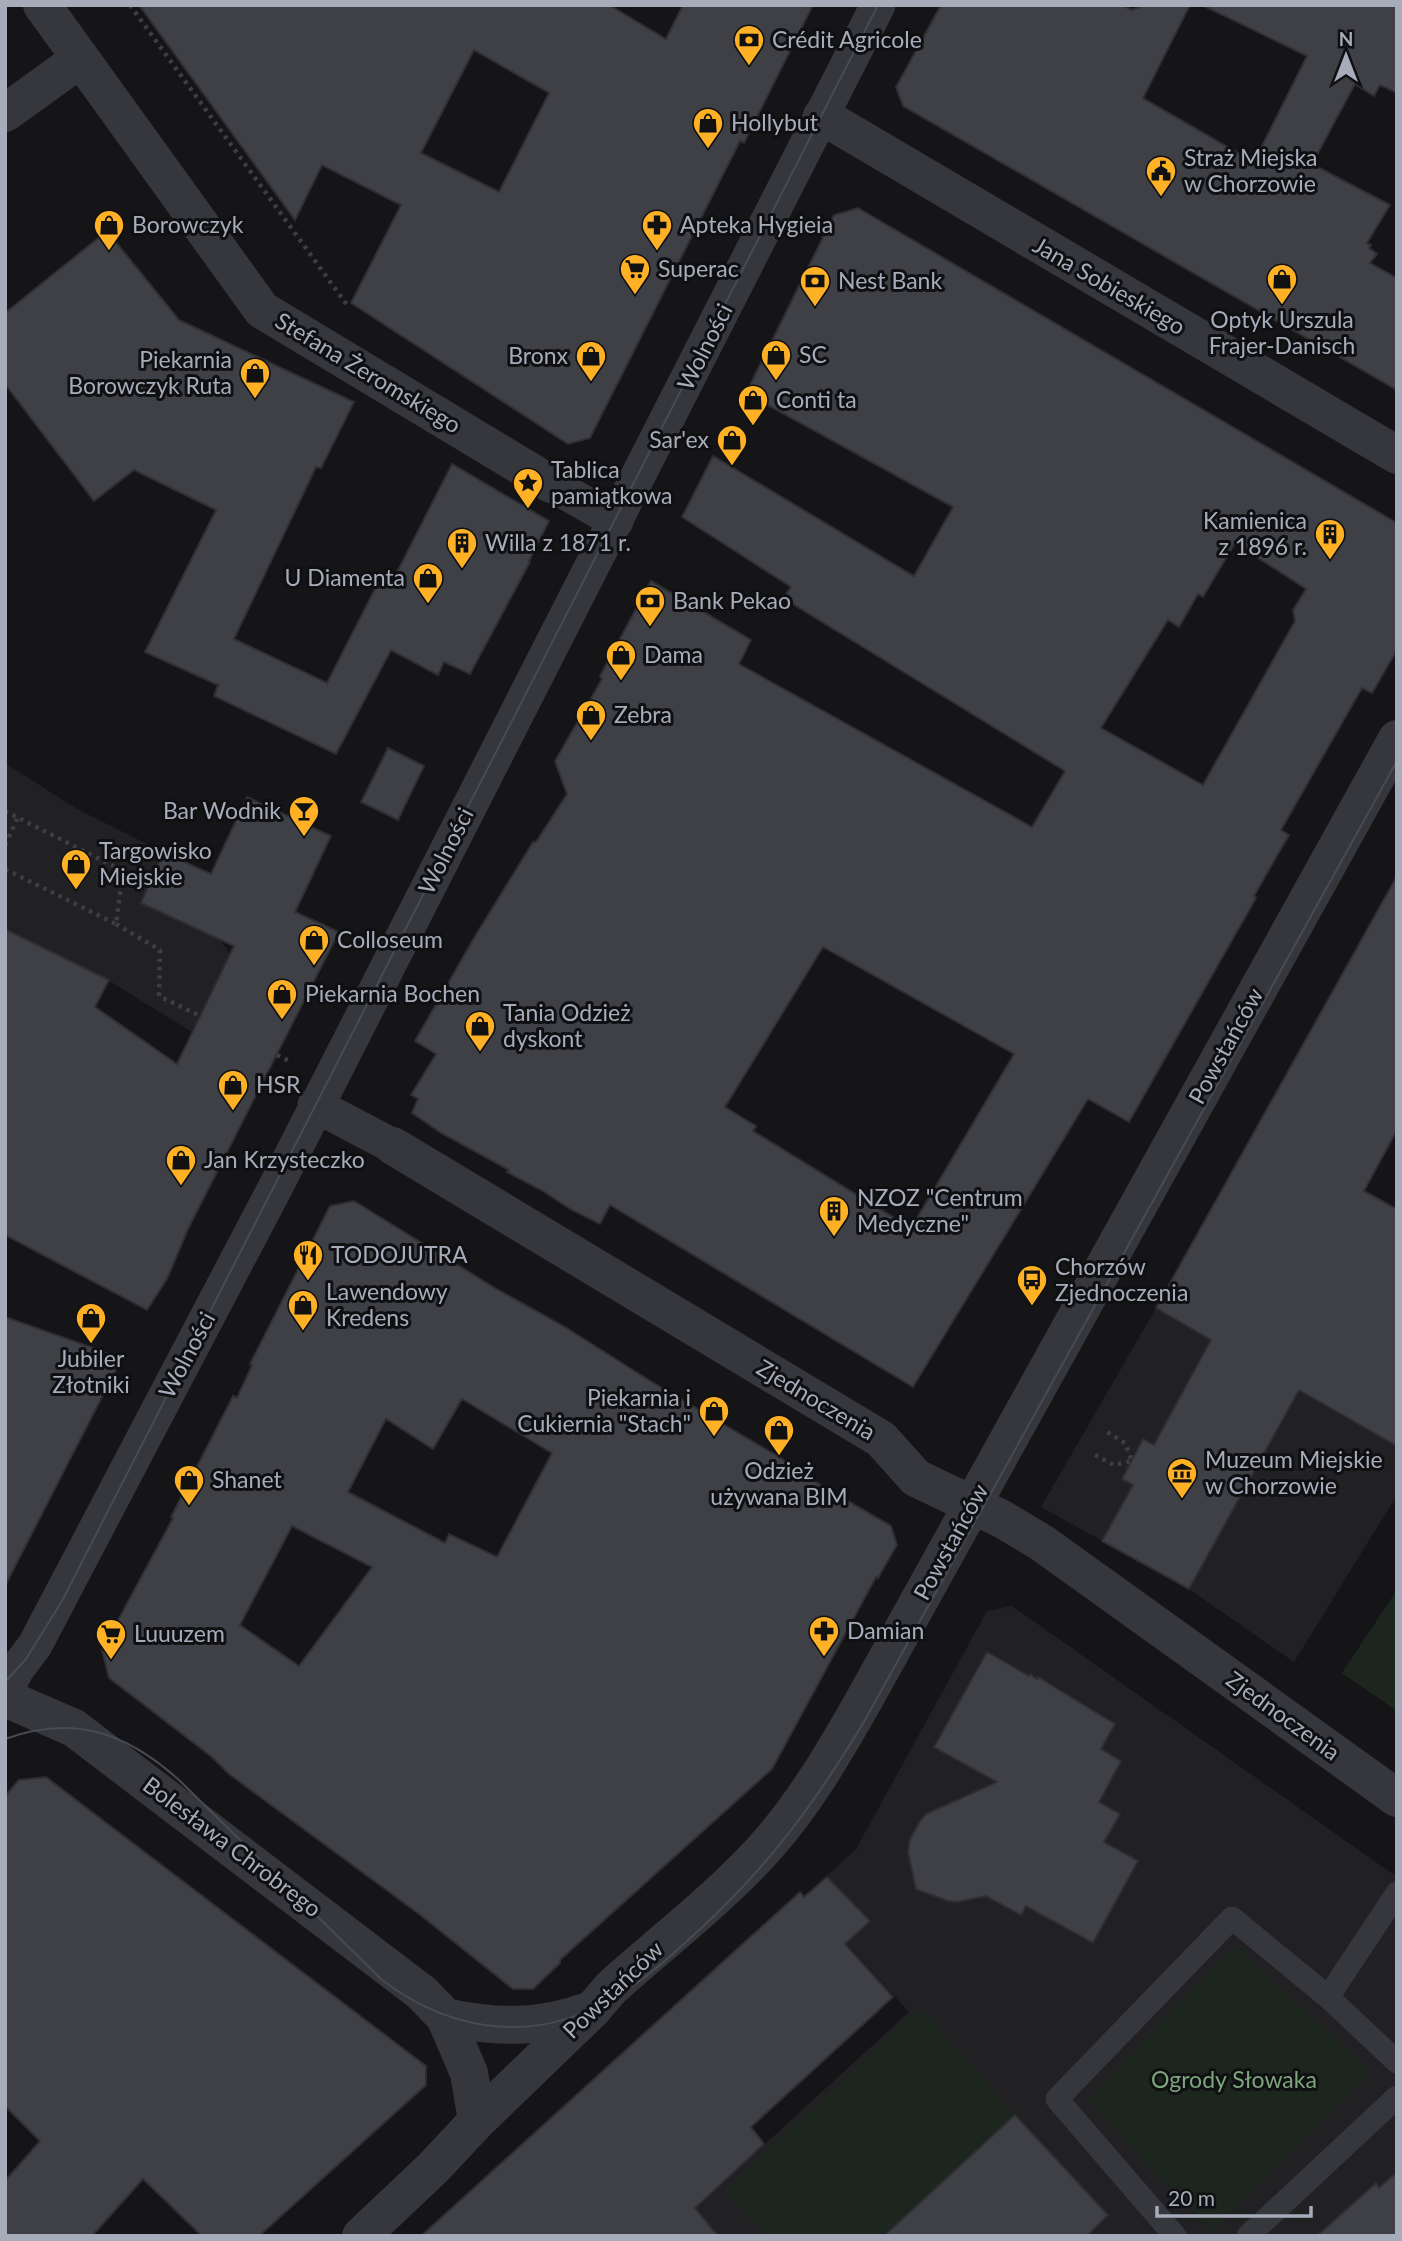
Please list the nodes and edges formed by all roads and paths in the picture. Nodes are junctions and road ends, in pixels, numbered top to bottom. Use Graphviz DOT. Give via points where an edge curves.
graph roads {
  1 [pos="42,5"];
  2 [pos="130,5"];
  3 [pos="878,5"];
  4 [pos="80,58"];
  5 [pos="5,113"];
  6 [pos="822,116"];
  7 [pos="349,308"];
  8 [pos="1397,455"];
  9 [pos="551,484"];
  10 [pos="616,521"];
  11 [pos="1397,739"];
  12 [pos="5,811"];
  13 [pos="18,817"];
  14 [pos="5,845"];
  15 [pos="5,869"];
  16 [pos="116,924"];
  17 [pos="200,1016"];
  18 [pos="315,1105"];
  19 [pos="393,1146"];
  20 [pos="1107,1432"];
  21 [pos="1095,1455"];
  22 [pos="971,1505"];
  23 [pos="5,1692"];
  24 [pos="5,1698"];
  25 [pos="1397,1798"];
  26 [pos="1397,1893"];
  27 [pos="1328,1997"];
  28 [pos="593,2009"];
  29 [pos="445,2017"];
  30 [pos="1397,2062"];
  31 [pos="1397,2097"];
  32 [pos="477,2121"];
  33 [pos="361,2236"];
  34 [pos="1175,2236"];
  35 [pos="1248,2236"];
  1 -- 4 [label="street, Stefana Żeromskiego"];
  2 -- 7 [label="path"];
  3 -- 6 [label="street, Wolności"];
  4 -- 5 [label="street"];
  4 -- 9 [label="street, Stefana Żeromskiego" via="262,310"];
  6 -- 8 [label="street, Jana Sobieskiego"];
  6 -- 10 [label="street, Wolności"];
  9 -- 10 [label="street, Stefana Żeromskiego"];
  10 -- 18 [label="street, Wolności"];
  11 -- 22 [label="street, Powstańców"];
  12 -- 13 [label="path"];
  13 -- 14 [label="path"];
  13 -- 16 [label="path" via="123,871"];
  15 -- 16 [label="path"];
  16 -- 17 [label="path" via="160,950 159,996"];
  18 -- 19 [label="street, Zjednoczenia"];
  18 -- 23 [label="street, Wolności" via="36,1644"];
  19 -- 22 [label="street, Zjednoczenia" via="881,1439 916,1478"];
  20 -- 21 [label="path" via="1125,1443 1132,1461 1114,1465"];
  22 -- 25 [label="street, Zjednoczenia" via="1054,1551"];
  22 -- 28 [label="street, Powstańców" via="850,1724 777,1834"];
  24 -- 29 [label="street, Bolesława Chrobrego" via="74,1728 422,1993"];
  26 -- 27 [label="lane"];
  27 -- 30 [label="lane"];
  27 -- 34 [label="lane" via="1232,1918 1058,2099"];
  28 -- 29 [label="street" via="554,2021 501,2026"];
  28 -- 32 [label="street, Powstańców"];
  29 -- 32 [label="street, Bolesława Chrobrego" via="469,2073"];
  31 -- 35 [label="lane"];
  32 -- 33 [label="street, Powstańców"];
}
